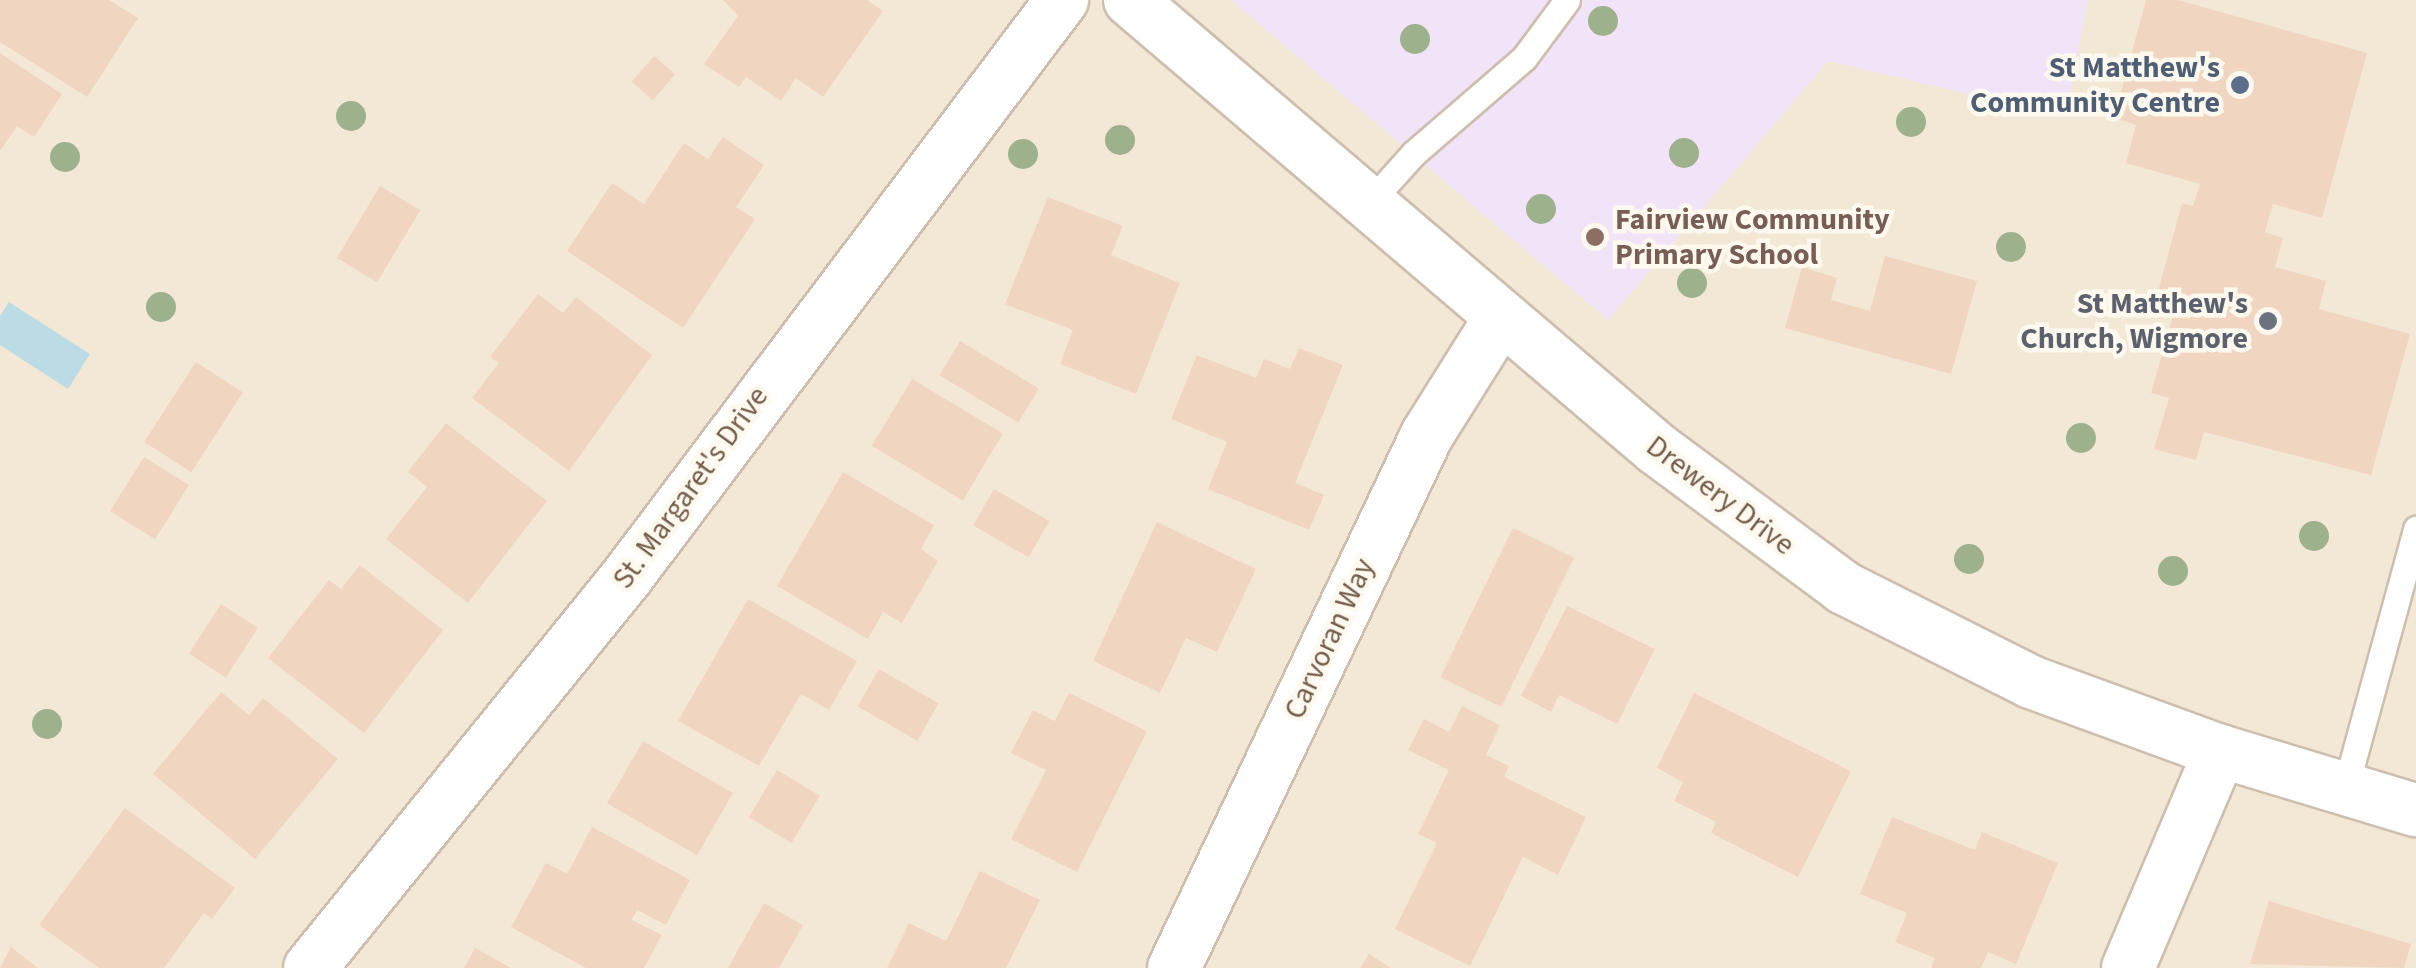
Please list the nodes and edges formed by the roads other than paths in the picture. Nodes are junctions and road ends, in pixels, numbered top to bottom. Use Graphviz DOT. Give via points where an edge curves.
graph roads {
  1 [pos="1062,0"];
  2 [pos="1130,0"];
  3 [pos="1567,0"];
  4 [pos="1369,203"];
  5 [pos="1500,317"];
  6 [pos="2416,529"];
  7 [pos="2220,751"];
  8 [pos="2345,789"];
  9 [pos="2416,810"];
  10 [pos="310,968"];
  11 [pos="1174,968"];
  12 [pos="2128,968"];
  1 -- 10 [label="street, St. Margaret's Drive" via="626,578"];
  2 -- 4 [label="street, Drewery Drive"];
  3 -- 4 [label="lane" via="1524,58 1414,154"];
  4 -- 5 [label="street, Drewery Drive"];
  5 -- 7 [label="street, Drewery Drive" via="1656,450 1844,588 2031,682"];
  5 -- 11 [label="street, Carvoran Way" via="1426,435"];
  6 -- 8 [label="lane"];
  7 -- 8 [label="street, Drewery Drive"];
  7 -- 12 [label="street"];
  8 -- 9 [label="street, Drewery Drive"];
}
